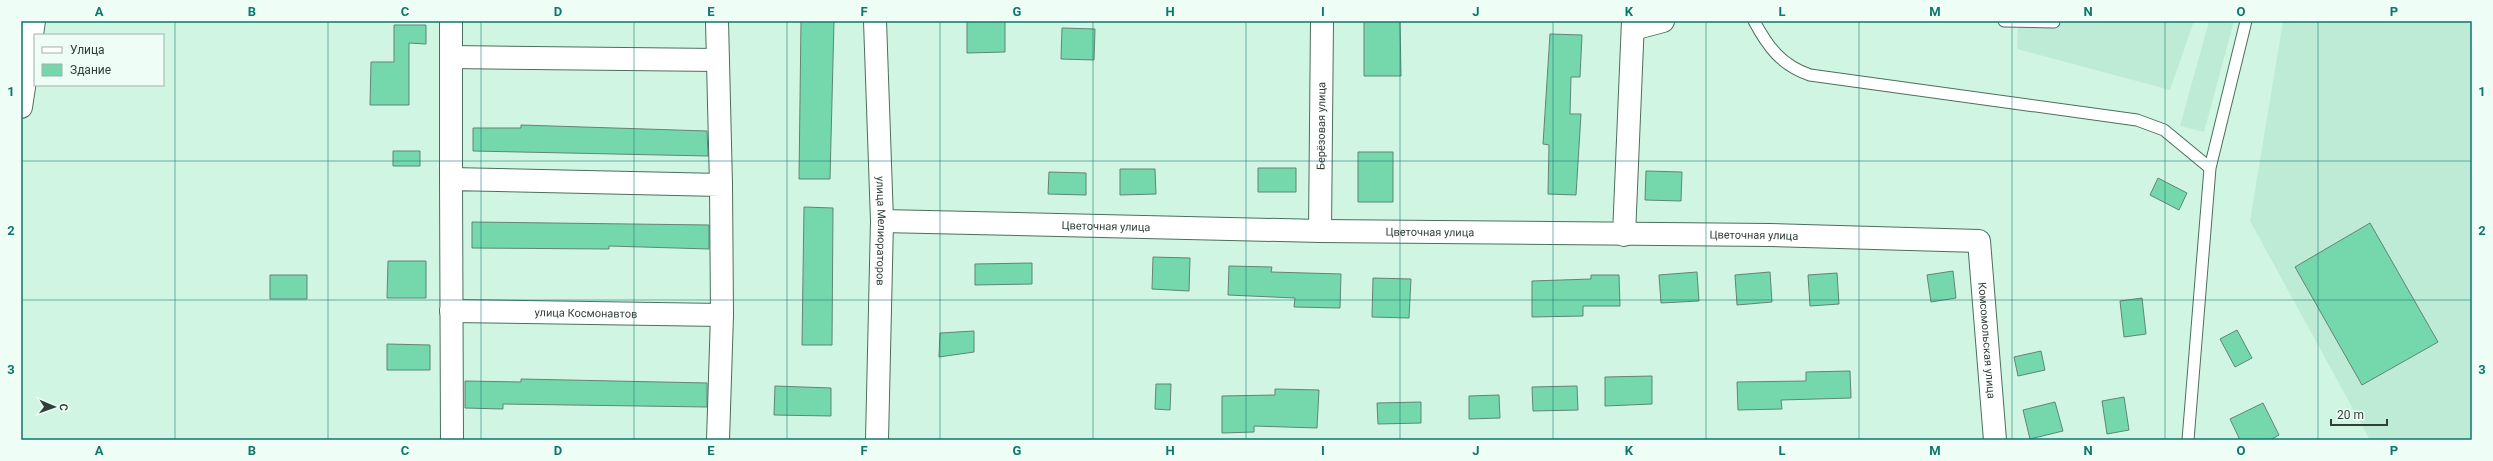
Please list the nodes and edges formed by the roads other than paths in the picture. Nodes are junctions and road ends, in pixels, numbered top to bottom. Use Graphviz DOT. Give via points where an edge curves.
graph roads {
  1 [pos="34,21"];
  2 [pos="452,21"];
  3 [pos="717,21"];
  4 [pos="875,21"];
  5 [pos="1322,21"];
  6 [pos="1663,21"];
  7 [pos="1754,21"];
  8 [pos="2004,21"];
  9 [pos="2246,21"];
  10 [pos="2054,22"];
  11 [pos="1633,25"];
  12 [pos="451,57"];
  13 [pos="718,60"];
  14 [pos="21,107"];
  15 [pos="2210,168"];
  16 [pos="451,179"];
  17 [pos="721,185"];
  18 [pos="882,221"];
  19 [pos="1320,232"];
  20 [pos="1624,235"];
  21 [pos="1979,241"];
  22 [pos="451,311"];
  23 [pos="722,315"];
  24 [pos="452,440"];
  25 [pos="718,440"];
  26 [pos="877,440"];
  27 [pos="1995,440"];
  28 [pos="2188,440"];
  1 -- 14 [label="street"];
  2 -- 12 [label="street"];
  3 -- 13 [label="street"];
  4 -- 18 [label="street, улица Мелиораторов"];
  5 -- 19 [label="street, Берёзовая улица"];
  6 -- 11 [label="street"];
  7 -- 15 [label="lane" via="1768,47 1793,69 1810,75 2137,120 2164,130"];
  8 -- 10 [label="lane"];
  9 -- 15 [label="lane"];
  11 -- 20 [label="street"];
  12 -- 13 [label="street"];
  12 -- 16 [label="street"];
  13 -- 17 [label="street"];
  15 -- 28 [label="lane"];
  16 -- 17 [label="street"];
  16 -- 22 [label="street"];
  17 -- 23 [label="street"];
  18 -- 19 [label="street, Цветочная улица"];
  18 -- 26 [label="street, улица Мелиораторов"];
  19 -- 20 [label="street, Цветочная улица"];
  20 -- 21 [label="street, Цветочная улица" via="1770,235"];
  21 -- 27 [label="street, Комсомольская улица"];
  22 -- 23 [label="street, улица Космонавтов"];
  22 -- 24 [label="street"];
  23 -- 25 [label="street"];
}
